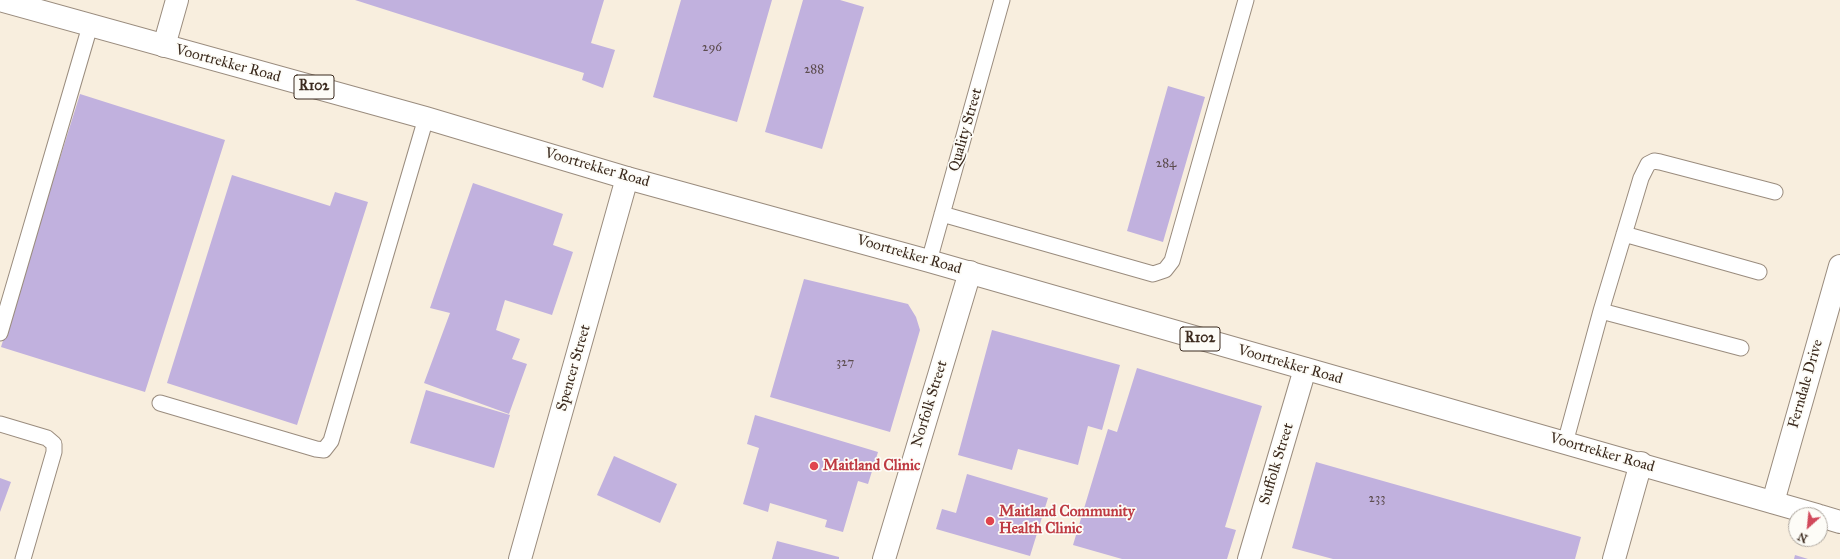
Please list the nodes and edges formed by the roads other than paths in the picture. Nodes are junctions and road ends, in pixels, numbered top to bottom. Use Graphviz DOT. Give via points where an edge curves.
graph roads {
  1 [pos="0,0"];
  2 [pos="177,0"];
  3 [pos="1002,0"];
  4 [pos="1246,0"];
  5 [pos="90,26"];
  6 [pos="164,46"];
  7 [pos="426,118"];
  8 [pos="627,178"];
  9 [pos="1775,192"];
  10 [pos="942,214"];
  11 [pos="1624,234"];
  12 [pos="929,261"];
  13 [pos="1840,266"];
  14 [pos="970,272"];
  15 [pos="1759,272"];
  16 [pos="1601,311"];
  17 [pos="0,333"];
  18 [pos="1741,348"];
  19 [pos="1305,369"];
  20 [pos="160,403"];
  21 [pos="0,424"];
  22 [pos="1565,442"];
  23 [pos="1641,463"];
  24 [pos="1773,502"];
  25 [pos="1791,507"];
  26 [pos="1828,518"];
  27 [pos="1840,522"];
  28 [pos="23,559"];
  29 [pos="520,559"];
  30 [pos="884,559"];
  31 [pos="1249,559"];
  32 [pos="1614,559"];
  1 -- 5 [label="main road, Voortrekker Road / R102"];
  2 -- 6 [label="main road"];
  3 -- 10 [label="lane, Quality Street"];
  4 -- 10 [label="lane" via="1172,261 1165,270 1153,274"];
  5 -- 6 [label="main road, Voortrekker Road / R102"];
  5 -- 17 [label="lane"];
  6 -- 7 [label="main road, Voortrekker Road / R102"];
  7 -- 8 [label="main road, Voortrekker Road / R102"];
  7 -- 20 [label="lane" via="330,440 324,450"];
  8 -- 12 [label="main road, Voortrekker Road / R102"];
  8 -- 29 [label="main road, Spencer Street"];
  9 -- 11 [label="lane" via="1654,161 1648,164 1641,178"];
  10 -- 12 [label="lane, Quality Street"];
  11 -- 15 [label="lane"];
  11 -- 16 [label="lane"];
  12 -- 14 [label="main road, Voortrekker Road / R102"];
  13 -- 24 [label="main road, Ferndale Drive"];
  14 -- 19 [label="main road, Voortrekker Road / R102"];
  14 -- 30 [label="main road, Norfolk Street"];
  16 -- 18 [label="lane"];
  16 -- 22 [label="lane"];
  19 -- 22 [label="main road, Voortrekker Road / R102"];
  19 -- 31 [label="main road, Suffolk Street"];
  21 -- 28 [label="lane" via="47,438 54,444 54,452"];
  22 -- 23 [label="main road, Voortrekker Road / R102"];
  23 -- 24 [label="main road, Voortrekker Road / R102"];
  23 -- 32 [label="main road"];
  24 -- 25 [label="main road, Voortrekker Road / R102"];
  26 -- 27 [label="main road, Voortrekker Road / R102"];
}
